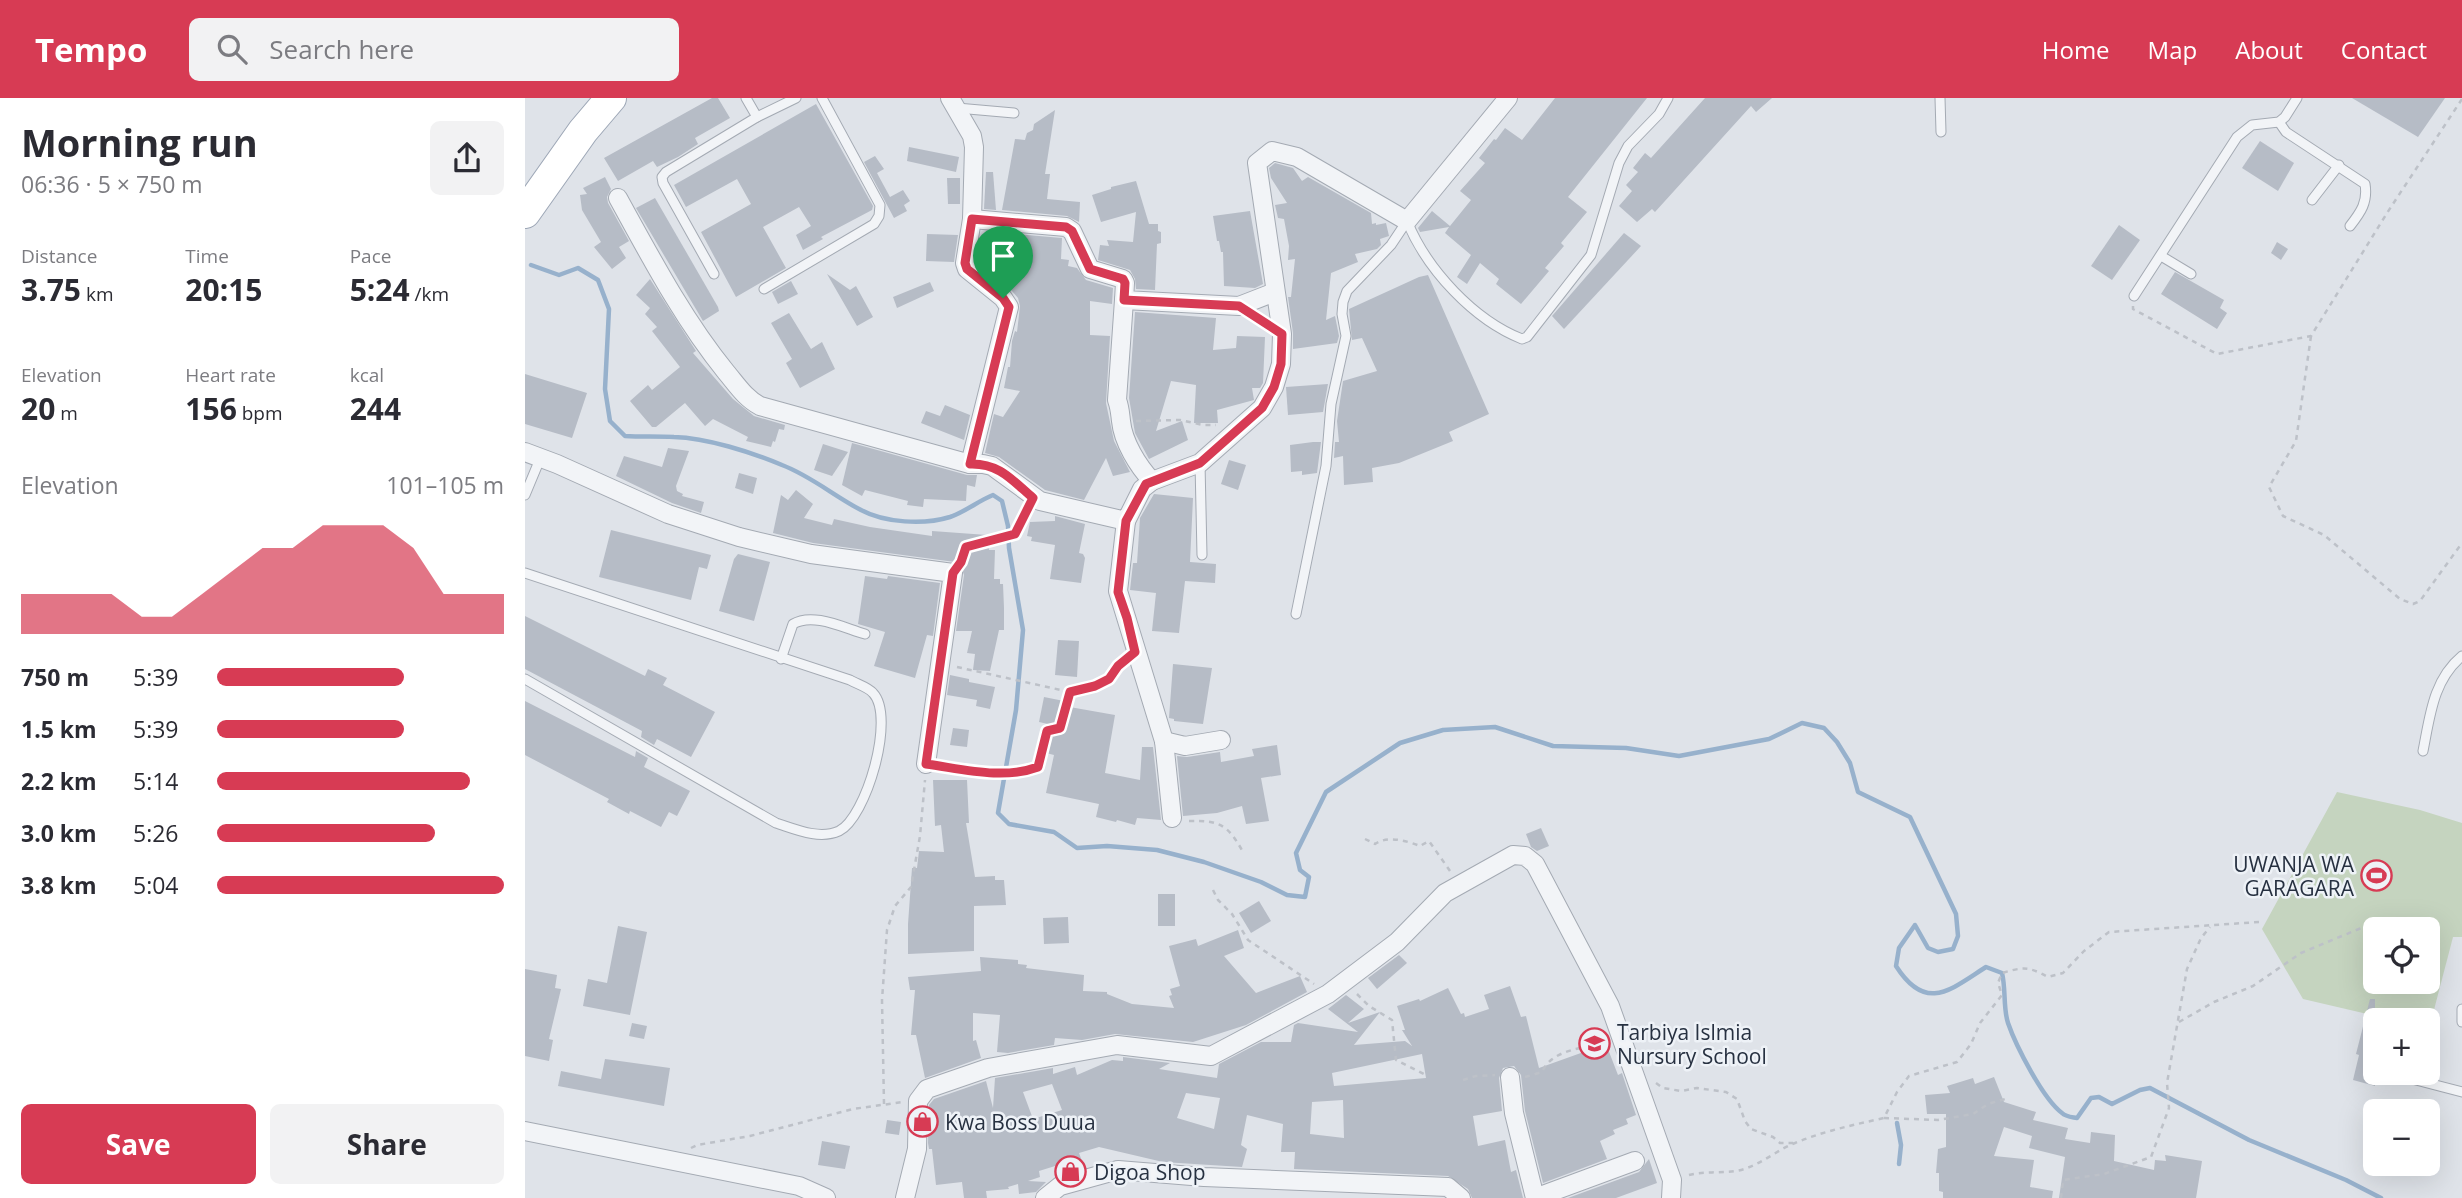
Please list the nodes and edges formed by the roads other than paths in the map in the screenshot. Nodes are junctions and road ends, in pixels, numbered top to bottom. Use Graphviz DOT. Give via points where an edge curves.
graph roads {
  1 [pos="611,98"];
  2 [pos="746,98"];
  3 [pos="796,98"];
  4 [pos="822,98"];
  5 [pos="1507,98"];
  6 [pos="1668,98"];
  7 [pos="1940,98"];
  8 [pos="2297,98"];
  9 [pos="953,103"];
  10 [pos="1014,114"];
  11 [pos="757,117"];
  12 [pos="2279,122"];
  13 [pos="1941,132"];
  14 [pos="2339,165"];
  15 [pos="618,198"];
  16 [pos="2312,201"];
  17 [pos="525,213"];
  18 [pos="972,219"];
  19 [pos="1408,221"];
  20 [pos="2350,226"];
  21 [pos="2161,256"];
  22 [pos="714,274"];
  23 [pos="2191,274"];
  24 [pos="764,289"];
  25 [pos="1275,292"];
  26 [pos="2134,296"];
  27 [pos="1124,300"];
  28 [pos="532,456"];
  29 [pos="1200,463"];
  30 [pos="970,464"];
  31 [pos="1152,481"];
  32 [pos="525,495"];
  33 [pos="1126,521"];
  34 [pos="1202,555"];
  35 [pos="525,573"];
  36 [pos="1296,614"];
  37 [pos="865,634"];
  38 [pos="2462,656"];
  39 [pos="781,659"];
  40 [pos="525,679"];
  41 [pos="1221,740"];
  42 [pos="1164,741"];
  43 [pos="2423,751"];
  44 [pos="926,764"];
  45 [pos="1172,818"];
  46 [pos="2462,1009"];
  47 [pos="2462,1023"];
  48 [pos="1510,1077"];
  49 [pos="2435,1085"];
  50 [pos="2462,1092"];
  51 [pos="525,1131"];
  52 [pos="1635,1161"];
  53 [pos="1061,1192"];
  54 [pos="1670,1193"];
  55 [pos="826,1198"];
  56 [pos="905,1198"];
  57 [pos="1045,1198"];
  58 [pos="1461,1198"];
  59 [pos="1535,1198"];
  1 -- 17 [label="main road"];
  2 -- 11 [label="lane"];
  3 -- 11 [label="lane"];
  4 -- 24 [label="lane" via="880,205 879,216 874,224"];
  5 -- 19 [label="street"];
  6 -- 19 [label="lane" via="1619,163 1591,255 1527,337 1495,327 1475,311 1432,263"];
  7 -- 13 [label="lane"];
  8 -- 12 [label="lane"];
  9 -- 10 [label="lane"];
  9 -- 18 [label="street" via="974,147"];
  11 -- 22 [label="lane" via="662,177"];
  12 -- 14 [label="lane" via="2285,132"];
  12 -- 21 [label="lane" via="2252,125 2237,137"];
  14 -- 16 [label="lane"];
  14 -- 20 [label="lane" via="2365,184 2367,197"];
  15 -- 30 [label="street" via="709,351 747,398 768,409"];
  18 -- 27 [label="street" via="1066,227 1090,269 1123,279"];
  18 -- 30 [label="street" via="967,269 1009,307"];
  19 -- 25 [label="street" via="1297,157 1272,151 1257,163"];
  19 -- 36 [label="lane" via="1347,291 1343,302 1346,336"];
  21 -- 23 [label="lane"];
  21 -- 26 [label="lane"];
  25 -- 27 [label="street" via="1239,306"];
  25 -- 29 [label="street" via="1282,334 1274,387 1262,408"];
  27 -- 31 [label="street" via="1116,395 1134,456"];
  28 -- 32 [label="lane"];
  28 -- 44 [label="street" via="668,514 739,537 811,554 953,573"];
  29 -- 31 [label="street"];
  29 -- 34 [label="lane"];
  30 -- 33 [label="street" via="992,466 1033,498"];
  31 -- 33 [label="street" via="1142,489"];
  33 -- 42 [label="street" via="1118,592"];
  35 -- 39 [label="lane"];
  37 -- 39 [label="lane" via="812,619 800,620 793,624"];
  38 -- 43 [label="lane" via="2440,681"];
  39 -- 40 [label="lane" via="850,680 873,693 880,706 879,754 853,819 838,831 809,834 776,823"];
  41 -- 42 [label="street" via="1185,746"];
  42 -- 45 [label="street"];
  46 -- 47 [label="lane"];
  48 -- 59 [label="street"];
  49 -- 50 [label="lane"];
  51 -- 55 [label="street" via="799,1186"];
  52 -- 59 [label="street"];
  53 -- 57 [label="street"];
  53 -- 58 [label="street" via="1118,1170 1448,1187"];
  54 -- 56 [label="street" via="1611,1006 1535,864 1525,856 1513,855 1445,893 1397,942 1328,994 1211,1056 1117,1045 988,1068 927,1089 918,1101 917,1149"];
}
